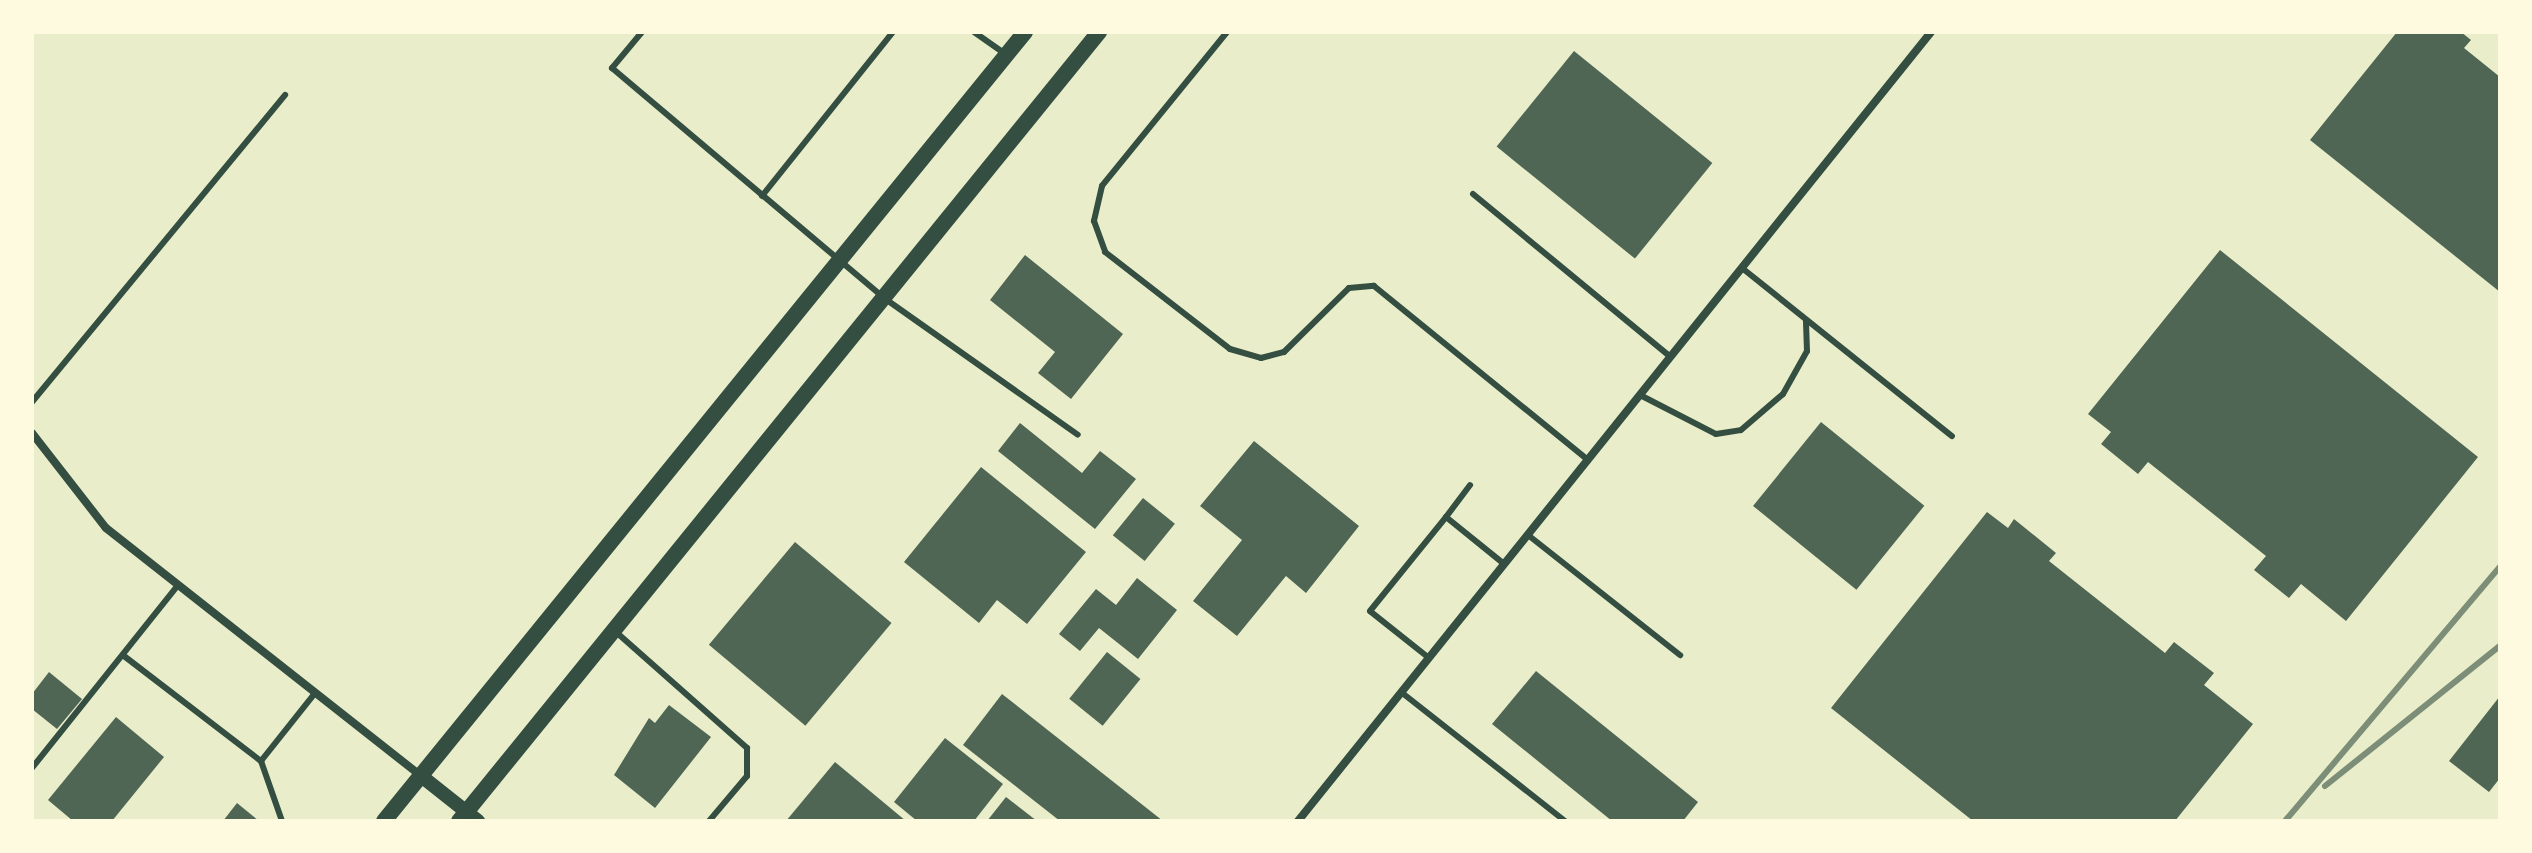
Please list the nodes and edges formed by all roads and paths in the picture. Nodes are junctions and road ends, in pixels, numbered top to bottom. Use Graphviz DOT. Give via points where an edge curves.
graph roads {
  1 [pos="642,32"];
  2 [pos="893,32"];
  3 [pos="974,32"];
  4 [pos="1025,32"];
  5 [pos="1099,32"];
  6 [pos="1227,32"];
  7 [pos="1931,32"];
  8 [pos="1007,55"];
  9 [pos="285,95"];
  10 [pos="1473,194"];
  11 [pos="762,196"];
  12 [pos="840,261"];
  13 [pos="1742,268"];
  14 [pos="884,298"];
  15 [pos="1806,320"];
  16 [pos="1671,357"];
  17 [pos="1640,395"];
  18 [pos="32,402"];
  19 [pos="32,433"];
  20 [pos="1078,435"];
  21 [pos="1952,436"];
  22 [pos="1588,460"];
  23 [pos="1470,485"];
  24 [pos="1446,517"];
  25 [pos="1528,535"];
  26 [pos="1504,564"];
  27 [pos="178,585"];
  28 [pos="614,630"];
  29 [pos="1680,655"];
  30 [pos="124,656"];
  31 [pos="1429,658"];
  32 [pos="1401,692"];
  33 [pos="315,693"];
  34 [pos="261,761"];
  35 [pos="32,768"];
  36 [pos="420,775"];
  37 [pos="468,818"];
  38 [pos="282,821"];
  39 [pos="384,821"];
  40 [pos="709,821"];
  41 [pos="1298,821"];
  42 [pos="1565,821"];
  1 -- 11 [label="lane" via="612,68"];
  2 -- 11 [label="lane"];
  3 -- 8 [label="lane"];
  4 -- 8 [label="main road"];
  5 -- 14 [label="main road"];
  6 -- 22 [label="lane" via="1102,186 1094,221 1105,252 1230,349 1261,358 1284,352 1349,288 1374,286"];
  7 -- 13 [label="street"];
  8 -- 12 [label="main road"];
  9 -- 18 [label="lane"];
  10 -- 16 [label="lane"];
  11 -- 12 [label="lane"];
  12 -- 14 [label="lane"];
  12 -- 36 [label="main road"];
  13 -- 15 [label="lane"];
  13 -- 16 [label="street"];
  14 -- 20 [label="lane"];
  14 -- 28 [label="main road"];
  15 -- 17 [label="lane" via="1807,351 1783,394 1741,430 1716,434"];
  15 -- 21 [label="lane"];
  16 -- 17 [label="street"];
  17 -- 22 [label="street"];
  19 -- 27 [label="street" via="106,528"];
  22 -- 25 [label="street"];
  23 -- 24 [label="lane"];
  24 -- 26 [label="lane"];
  24 -- 31 [label="lane" via="1370,611"];
  25 -- 26 [label="street"];
  25 -- 29 [label="lane"];
  26 -- 31 [label="street"];
  27 -- 30 [label="lane"];
  27 -- 33 [label="street"];
  28 -- 37 [label="main road"];
  28 -- 40 [label="lane" via="747,748 747,776"];
  30 -- 34 [label="lane"];
  30 -- 35 [label="lane"];
  31 -- 32 [label="street"];
  32 -- 41 [label="street"];
  32 -- 42 [label="lane"];
  33 -- 34 [label="lane"];
  33 -- 36 [label="street"];
  34 -- 38 [label="lane"];
  36 -- 37 [label="street"];
  36 -- 39 [label="main road"];
}
